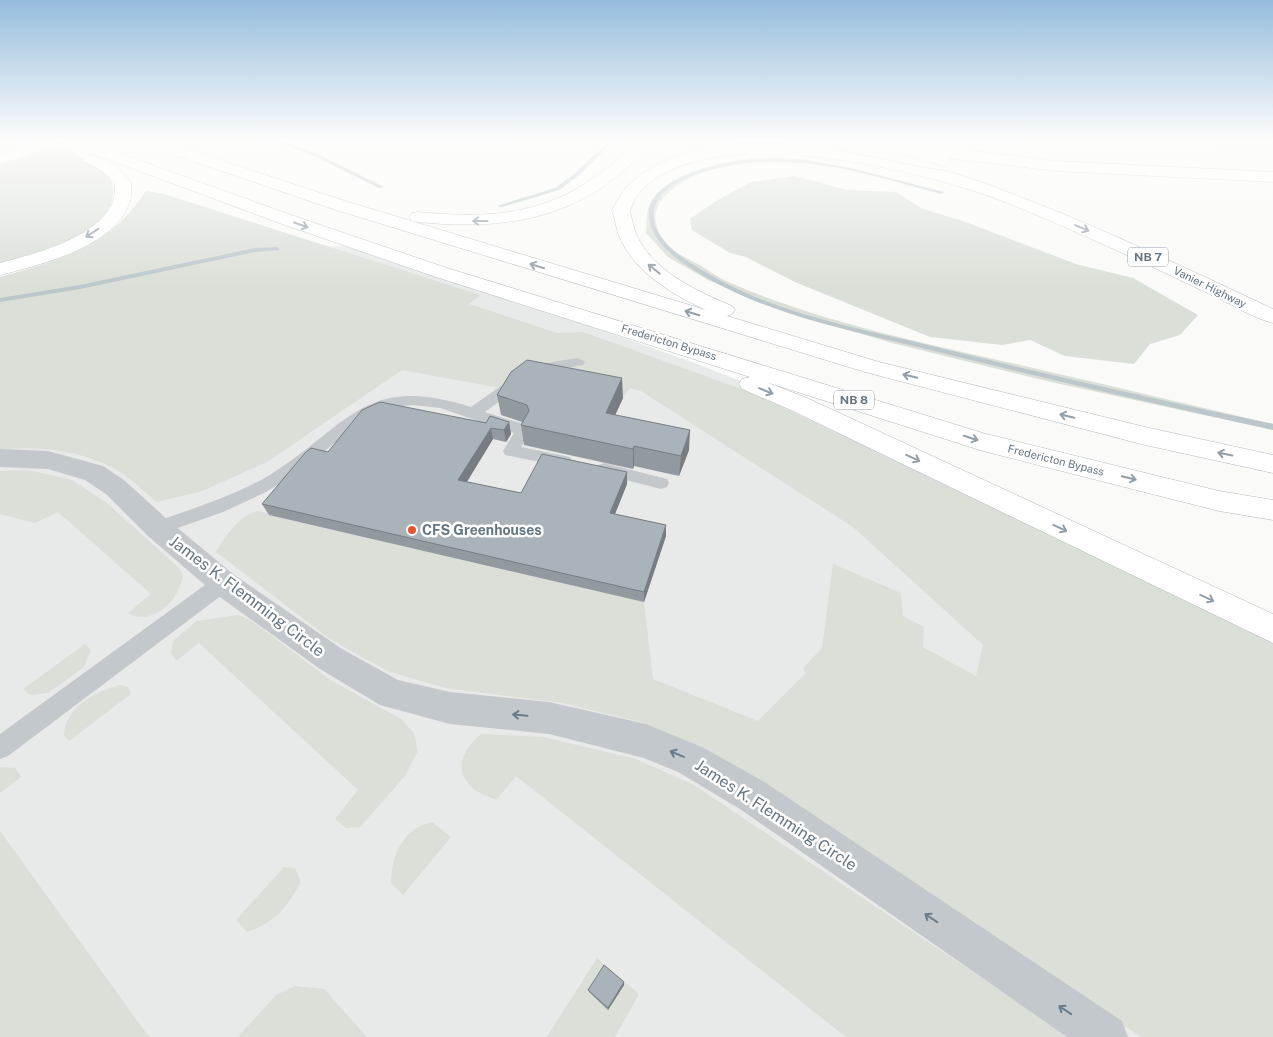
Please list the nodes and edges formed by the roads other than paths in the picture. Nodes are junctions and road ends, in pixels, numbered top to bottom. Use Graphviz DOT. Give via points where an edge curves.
graph roads {
  1 [pos="125,190"];
  2 [pos="200,190"];
  3 [pos="295,190"];
  4 [pos="591,190"];
  5 [pos="633,190"];
  6 [pos="985,190"];
  7 [pos="1028,190"];
  8 [pos="339,205"];
  9 [pos="1136,234"];
  10 [pos="0,270"];
  11 [pos="440,272"];
  12 [pos="1273,317"];
  13 [pos="578,362"];
  14 [pos="873,367"];
  15 [pos="471,414"];
  16 [pos="0,458"];
  17 [pos="1273,464"];
  18 [pos="661,483"];
  19 [pos="1273,510"];
  20 [pos="158,528"];
  21 [pos="223,583"];
  22 [pos="1273,629"];
  23 [pos="0,748"];
  24 [pos="1106,1037"];
  1 -- 10 [label="main road, one-way" via="125,198 116,215 77,243"];
  2 -- 11 [label="main road, Fredericton Bypass / NB 8, one-way"];
  3 -- 8 [label="main road"];
  4 -- 8 [label="main road, one-way" via="570,202 518,218 482,222"];
  14 -- 5 [label="main road, one-way" via="713,306 651,268 630,240 621,210"];
  6 -- 12 [label="main road, Vanier Highway / NB 7, one-way" via="1123,246"];
  7 -- 9 [label="main road, NB 7"];
  14 -- 8 [label="main road, one-way"];
  11 -- 19 [label="main road, Fredericton Bypass / NB 8, one-way" via="983,442 1219,501"];
  11 -- 22 [label="main road, one-way" via="799,404"];
  13 -- 15 [label="lane" via="546,366 524,376"];
  17 -- 14 [label="main road, one-way" via="1145,436"];
  15 -- 18 [label="lane" via="523,430 511,451"];
  15 -- 20 [label="lane" via="442,404 415,400 393,401 369,409 275,479 241,498"];
  16 -- 20 [label="street, James K. Flemming Circle" via="48,460 94,474 115,487"];
  20 -- 21 [label="street, James K. Flemming Circle"];
  21 -- 23 [label="lane"];
  24 -- 21 [label="street, James K. Flemming Circle, one-way" via="753,796 691,760 646,742 548,718 450,708 392,694 331,659"];
}
